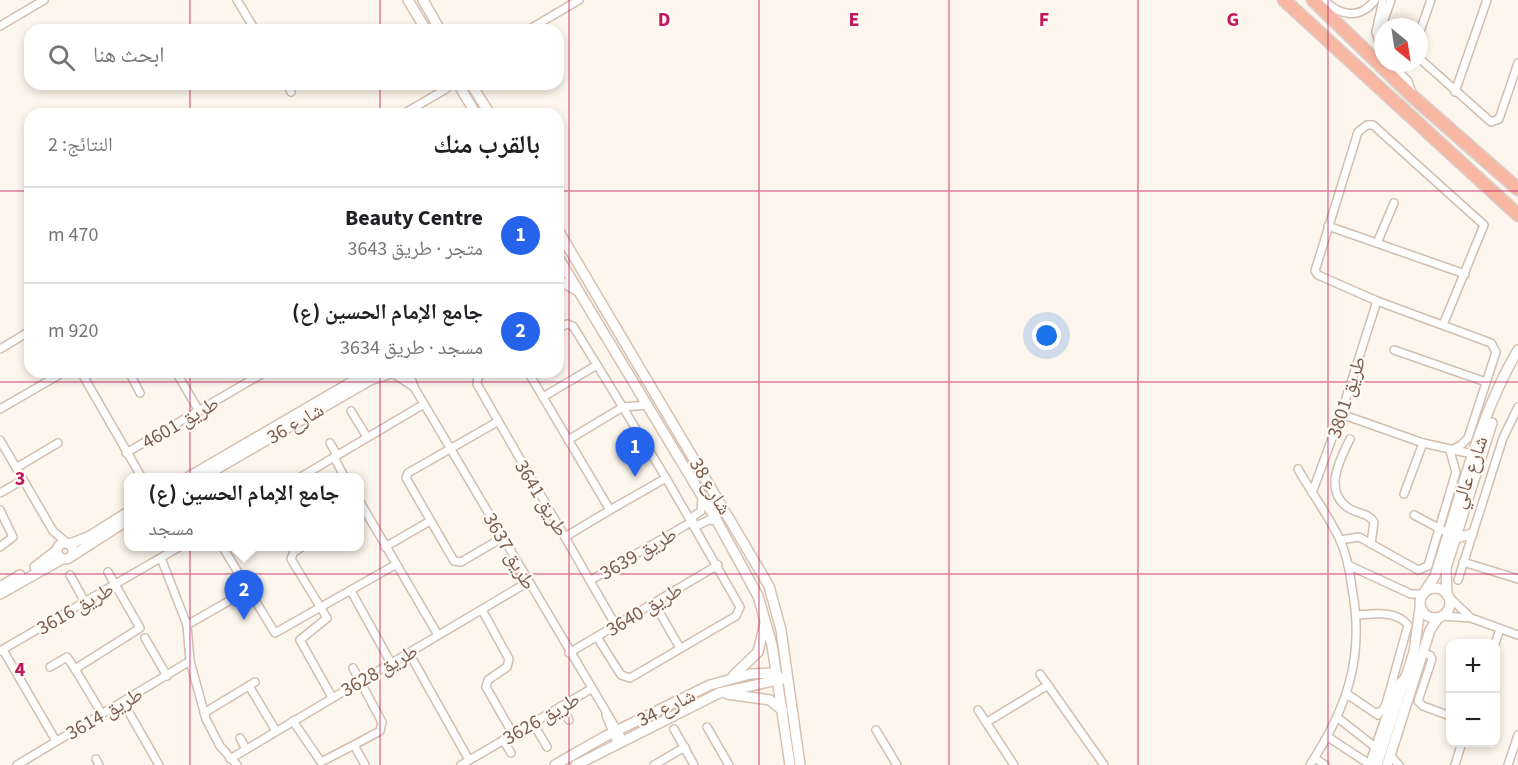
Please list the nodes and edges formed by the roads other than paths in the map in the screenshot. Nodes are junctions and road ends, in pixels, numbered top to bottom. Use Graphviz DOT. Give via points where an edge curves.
graph roads {
  1 [pos="44,0"];
  2 [pos="237,0"];
  3 [pos="408,0"];
  4 [pos="423,0"];
  5 [pos="579,0"];
  6 [pos="1284,0"];
  7 [pos="1313,0"];
  8 [pos="1324,0"];
  9 [pos="1375,0"];
  10 [pos="1383,0"];
  11 [pos="1391,0"];
  12 [pos="1431,0"];
  13 [pos="1486,0"];
  14 [pos="1379,18"];
  15 [pos="1385,18"];
  16 [pos="1425,18"];
  17 [pos="251,24"];
  18 [pos="423,24"];
  19 [pos="437,24"];
  20 [pos="538,24"];
  21 [pos="0,26"];
  22 [pos="1518,63"];
  23 [pos="1428,66"];
  24 [pos="1399,72"];
  25 [pos="444,90"];
  26 [pos="462,90"];
  27 [pos="475,90"];
  28 [pos="480,90"];
  29 [pos="1455,92"];
  30 [pos="1412,96"];
  31 [pos="413,108"];
  32 [pos="472,108"];
  33 [pos="486,108"];
  34 [pos="487,108"];
  35 [pos="1518,189"];
  36 [pos="1394,203"];
  37 [pos="1518,215"];
  38 [pos="1328,226"];
  39 [pos="564,240"];
  40 [pos="1377,243"];
  41 [pos="574,257"];
  42 [pos="564,261"];
  43 [pos="564,269"];
  44 [pos="1465,274"];
  45 [pos="564,283"];
  46 [pos="582,295"];
  47 [pos="1377,301"];
  48 [pos="1443,325"];
  49 [pos="564,327"];
  50 [pos="24,335"];
  51 [pos="0,349"];
  52 [pos="1394,350"];
  53 [pos="1518,350"];
  54 [pos="1518,357"];
  55 [pos="597,365"];
  56 [pos="54,378"];
  57 [pos="84,378"];
  58 [pos="132,378"];
  59 [pos="180,378"];
  60 [pos="248,378"];
  61 [pos="359,378"];
  62 [pos="377,378"];
  63 [pos="402,378"];
  64 [pos="411,378"];
  65 [pos="478,378"];
  66 [pos="532,378"];
  67 [pos="1486,382"];
  68 [pos="414,387"];
  69 [pos="140,393"];
  70 [pos="543,397"];
  71 [pos="424,404"];
  72 [pos="647,405"];
  73 [pos="623,407"];
  74 [pos="1518,407"];
  75 [pos="0,409"];
  76 [pos="199,411"];
  77 [pos="351,411"];
  78 [pos="1341,414"];
  79 [pos="497,422"];
  80 [pos="1509,426"];
  81 [pos="1518,430"];
  82 [pos="367,437"];
  83 [pos="1350,439"];
  84 [pos="0,440"];
  85 [pos="568,440"];
  86 [pos="58,443"];
  87 [pos="330,443"];
  88 [pos="1423,443"];
  89 [pos="451,448"];
  90 [pos="1453,451"];
  91 [pos="126,453"];
  92 [pos="335,456"];
  93 [pos="1476,460"];
  94 [pos="16,468"];
  95 [pos="1298,469"];
  96 [pos="1468,472"];
  97 [pos="139,473"];
  98 [pos="194,473"];
  99 [pos="208,473"];
  100 [pos="306,473"];
  101 [pos="343,473"];
  102 [pos="666,478"];
  103 [pos="23,480"];
  104 [pos="0,492"];
  105 [pos="1312,493"];
  106 [pos="1404,494"];
  107 [pos="701,495"];
  108 [pos="364,509"];
  109 [pos="0,510"];
  110 [pos="610,510"];
  111 [pos="124,515"];
  112 [pos="1414,515"];
  113 [pos="430,521"];
  114 [pos="717,521"];
  115 [pos="693,522"];
  116 [pos="124,523"];
  117 [pos="53,531"];
  118 [pos="1448,533"];
  119 [pos="1472,534"];
  120 [pos="566,537"];
  121 [pos="502,538"];
  122 [pos="1340,540"];
  123 [pos="68,543"];
  124 [pos="1371,544"];
  125 [pos="0,547"];
  126 [pos="385,547"];
  127 [pos="173,551"];
  128 [pos="225,551"];
  129 [pos="296,551"];
  130 [pos="64,555"];
  131 [pos="161,558"];
  132 [pos="1463,562"];
  133 [pos="395,565"];
  134 [pos="718,565"];
  135 [pos="1348,565"];
  136 [pos="108,572"];
  137 [pos="70,575"];
  138 [pos="1518,578"];
  139 [pos="591,580"];
  140 [pos="1458,580"];
  141 [pos="528,582"];
  142 [pos="115,585"];
  143 [pos="0,587"];
  144 [pos="248,590"];
  145 [pos="351,591"];
  146 [pos="0,594"];
  147 [pos="1411,594"];
  148 [pos="1423,594"];
  149 [pos="1447,595"];
  150 [pos="86,602"];
  151 [pos="654,603"];
  152 [pos="321,608"];
  153 [pos="1420,608"];
  154 [pos="482,610"];
  155 [pos="1357,615"];
  156 [pos="1440,617"];
  157 [pos="766,618"];
  158 [pos="1471,618"];
  159 [pos="187,625"];
  160 [pos="616,626"];
  161 [pos="1500,629"];
  162 [pos="438,635"];
  163 [pos="1518,635"];
  164 [pos="597,637"];
  165 [pos="145,638"];
  166 [pos="1497,639"];
  167 [pos="680,648"];
  168 [pos="2,650"];
  169 [pos="409,653"];
  170 [pos="569,653"];
  171 [pos="1423,653"];
  172 [pos="190,662"];
  173 [pos="391,663"];
  174 [pos="50,667"];
  175 [pos="353,668"];
  176 [pos="75,669"];
  177 [pos="788,670"];
  178 [pos="1040,674"];
  179 [pos="166,676"];
  180 [pos="1405,677"];
  181 [pos="731,678"];
  182 [pos="778,678"];
  183 [pos="360,680"];
  184 [pos="1048,685"];
  185 [pos="591,689"];
  186 [pos="718,693"];
  187 [pos="1347,694"];
  188 [pos="332,697"];
  189 [pos="123,702"];
  190 [pos="561,706"];
  191 [pos="978,710"];
  192 [pos="783,711"];
  193 [pos="204,713"];
  194 [pos="1375,713"];
  195 [pos="102,714"];
  196 [pos="1386,714"];
  197 [pos="1446,715"];
  198 [pos="1338,718"];
  199 [pos="569,720"];
  200 [pos="293,721"];
  201 [pos="987,722"];
  202 [pos="533,723"];
  203 [pos="707,727"];
  204 [pos="796,728"];
  205 [pos="674,729"];
  206 [pos="876,730"];
  207 [pos="276,731"];
  208 [pos="616,732"];
  209 [pos="513,734"];
  210 [pos="1518,735"];
  211 [pos="1328,737"];
  212 [pos="240,738"];
  213 [pos="1378,738"];
  214 [pos="504,740"];
  215 [pos="1368,740"];
  216 [pos="56,741"];
  217 [pos="621,743"];
  218 [pos="354,745"];
  219 [pos="547,747"];
  220 [pos="685,747"];
  221 [pos="1375,747"];
  222 [pos="1460,747"];
  223 [pos="246,749"];
  224 [pos="511,753"];
  225 [pos="1390,755"];
  226 [pos="1315,758"];
  227 [pos="230,759"];
  228 [pos="469,760"];
  229 [pos="17,765"];
  230 [pos="159,765"];
  231 [pos="237,765"];
  232 [pos="365,765"];
  233 [pos="461,765"];
  234 [pos="555,765"];
  235 [pos="576,765"];
  236 [pos="654,765"];
  237 [pos="694,765"];
  238 [pos="729,765"];
  239 [pos="790,765"];
  240 [pos="800,765"];
  241 [pos="897,765"];
  242 [pos="1014,765"];
  243 [pos="1104,765"];
  244 [pos="1310,765"];
  245 [pos="1325,765"];
  246 [pos="1369,765"];
  247 [pos="1377,765"];
  248 [pos="1387,765"];
  249 [pos="1399,765"];
  250 [pos="1455,765"];
  251 [pos="1508,765"];
  1 -- 21 [label="street"];
  2 -- 17 [label="street"];
  3 -- 18 [label="street"];
  4 -- 19 [label="street"];
  5 -- 20 [label="street"];
  6 -- 37 [label="highway"];
  7 -- 30 [label="highway"];
  8 -- 9 [label="street" via="1336,10 1353,14 1369,8"];
  10 -- 14 [label="street"];
  11 -- 15 [label="street"];
  12 -- 16 [label="street"];
  13 -- 29 [label="street"];
  22 -- 29 [label="street" via="1496,121 1485,120"];
  23 -- 29 [label="street"];
  24 -- 30 [label="street" via="1408,81"];
  25 -- 31 [label="street"];
  26 -- 32 [label="street"];
  27 -- 33 [label="street"];
  28 -- 34 [label="street"];
  30 -- 35 [label="highway"];
  36 -- 40 [label="street"];
  38 -- 40 [label="street"];
  38 -- 44 [label="street" via="1358,132 1373,124 1481,221 1484,230"];
  38 -- 47 [label="street" via="1315,265 1318,275"];
  39 -- 41 [label="street, شارع 38"];
  40 -- 44 [label="street"];
  41 -- 42 [label="street"];
  41 -- 177 [label="street, شارع 38" via="763,575 776,607"];
  43 -- 46 [label="street, شارع 38"];
  44 -- 48 [label="street"];
  45 -- 46 [label="street"];
  46 -- 72 [label="street, شارع 38"];
  47 -- 48 [label="street"];
  47 -- 78 [label="street, طريق 3801"];
  48 -- 67 [label="street" via="1491,343 1496,352"];
  49 -- 55 [label="street" via="574,328"];
  50 -- 51 [label="street"];
  52 -- 67 [label="street"];
  53 -- 93 [label="street, شارع عالي" via="1505,373"];
  54 -- 93 [label="street, شارع عالي"];
  55 -- 70 [label="street"];
  55 -- 73 [label="street"];
  56 -- 75 [label="street"];
  57 -- 91 [label="street"];
  58 -- 69 [label="street"];
  59 -- 76 [label="street"];
  60 -- 76 [label="street, طريق 4601"];
  61 -- 98 [label="street, شارع 36"];
  62 -- 99 [label="street, شارع 36"];
  63 -- 68 [label="street, طريق 3637"];
  64 -- 68 [label="street, طريق 3637"];
  65 -- 79 [label="street, طريق 3641" via="477,384"];
  66 -- 70 [label="street"];
  67 -- 90 [label="street" via="1468,438"];
  68 -- 71 [label="street, طريق 3637"];
  70 -- 85 [label="street"];
  71 -- 82 [label="street"];
  71 -- 89 [label="street, طريق 3637"];
  72 -- 73 [label="street"];
  72 -- 107 [label="street, شارع 38"];
  73 -- 85 [label="street"];
  73 -- 102 [label="street"];
  74 -- 80 [label="street"];
  76 -- 91 [label="street, طريق 4601"];
  77 -- 82 [label="street"];
  78 -- 88 [label="street"];
  78 -- 105 [label="street, طريق 3801"];
  79 -- 89 [label="street"];
  79 -- 120 [label="street, طريق 3641"];
  80 -- 81 [label="street"];
  80 -- 119 [label="street"];
  82 -- 92 [label="street"];
  83 -- 124 [label="street" via="1335,469 1336,488 1346,505 1374,522"];
  84 -- 94 [label="street"];
  85 -- 110 [label="street"];
  86 -- 94 [label="street"];
  87 -- 92 [label="street"];
  88 -- 90 [label="street"];
  88 -- 106 [label="street"];
  89 -- 113 [label="street" via="408,473 406,478"];
  89 -- 121 [label="street, طريق 3637"];
  90 -- 93 [label="street"];
  90 -- 96 [label="street" via="1464,460"];
  90 -- 118 [label="street" via="1456,472"];
  91 -- 97 [label="street"];
  92 -- 100 [label="street"];
  92 -- 101 [label="street"];
  93 -- 96 [label="street, شارع عالي"];
  93 -- 118 [label="street, شارع عالي"];
  94 -- 103 [label="street"];
  95 -- 105 [label="street"];
  96 -- 118 [label="street, شارع عالي"];
  102 -- 110 [label="street"];
  102 -- 115 [label="street"];
  103 -- 104 [label="street"];
  103 -- 117 [label="street"];
  105 -- 122 [label="street"];
  107 -- 114 [label="street, شارع 38"];
  107 -- 115 [label="street" via="701,511"];
  108 -- 126 [label="street"];
  109 -- 125 [label="street" via="13,537"];
  110 -- 120 [label="street"];
  111 -- 123 [label="street" via="90,536"];
  112 -- 118 [label="street"];
  113 -- 121 [label="street" via="458,563"];
  113 -- 126 [label="street"];
  114 -- 115 [label="street"];
  114 -- 157 [label="street, شارع 38" via="748,575"];
  115 -- 134 [label="street, طريق 3639"];
  115 -- 139 [label="street, طريق 3639"];
  116 -- 130 [label="street"];
  117 -- 123 [label="street"];
  117 -- 130 [label="street"];
  118 -- 119 [label="street"];
  118 -- 124 [label="street" via="1424,570"];
  118 -- 148 [label="street, شارع عالي" via="1436,576"];
  118 -- 149 [label="street, شارع عالي"];
  119 -- 132 [label="street"];
  120 -- 139 [label="street, طريق 3641"];
  121 -- 141 [label="street, طريق 3637"];
  122 -- 124 [label="street" via="1359,537"];
  122 -- 135 [label="street"];
  123 -- 130 [label="street" via="74,551"];
  123 -- 130 [label="street" via="59,544"];
  126 -- 133 [label="street"];
  127 -- 131 [label="street, طريق 3616"];
  128 -- 144 [label="street"];
  129 -- 152 [label="street" via="291,559"];
  130 -- 143 [label="street" via="40,563"];
  130 -- 146 [label="street"];
  131 -- 142 [label="street, طريق 3616"];
  131 -- 159 [label="street"];
  132 -- 138 [label="street"];
  132 -- 140 [label="street"];
  133 -- 145 [label="street"];
  133 -- 162 [label="street"];
  134 -- 151 [label="street, طريق 3640"];
  134 -- 167 [label="street, طريق 3639" via="739,604 738,614"];
  135 -- 147 [label="street"];
  135 -- 155 [label="street"];
  136 -- 142 [label="street"];
  137 -- 150 [label="street"];
  139 -- 160 [label="street, طريق 3641"];
  141 -- 154 [label="street, طريق 3628"];
  141 -- 170 [label="street, طريق 3637"];
  142 -- 150 [label="street, طريق 3616"];
  142 -- 176 [label="street" via="139,631"];
  144 -- 152 [label="street" via="275,633"];
  144 -- 159 [label="street"];
  145 -- 152 [label="street"];
  145 -- 173 [label="street"];
  147 -- 148 [label="street"];
  147 -- 153 [label="street"];
  148 -- 149 [label="street" via="1435,588"];
  148 -- 153 [label="street"];
  149 -- 156 [label="street" via="1449,608"];
  149 -- 158 [label="street"];
  150 -- 168 [label="street, طريق 3616"];
  151 -- 160 [label="street, طريق 3640"];
  151 -- 167 [label="street"];
  152 -- 188 [label="street" via="326,621 300,640"];
  153 -- 156 [label="street" via="1429,617"];
  153 -- 180 [label="street" via="1414,652"];
  154 -- 162 [label="street, طريق 3628"];
  154 -- 209 [label="street" via="509,659 507,667 488,680 486,687"];
  155 -- 187 [label="street" via="1355,662"];
  155 -- 194 [label="street" via="1391,615 1405,621 1408,629 1386,704"];
  156 -- 158 [label="street"];
  156 -- 171 [label="street" via="1430,630"];
  157 -- 181 [label="street" via="758,652"];
  157 -- 182 [label="street, شارع 38"];
  158 -- 161 [label="street"];
  159 -- 172 [label="street"];
  160 -- 164 [label="street, طريق 3640"];
  161 -- 163 [label="street"];
  161 -- 166 [label="street"];
  162 -- 169 [label="street, طريق 3628"];
  164 -- 167 [label="street, طريق 3639" via="625,678"];
  164 -- 170 [label="street, طريق 3640"];
  165 -- 179 [label="street"];
  168 -- 216 [label="street"];
  169 -- 173 [label="street, طريق 3628"];
  169 -- 228 [label="street"];
  170 -- 185 [label="street, طريق 3637"];
  171 -- 197 [label="street" via="1432,657 1418,701"];
  171 -- 225 [label="street"];
  172 -- 179 [label="street, طريق 3614"];
  172 -- 193 [label="street"];
  173 -- 183 [label="street, طريق 3628"];
  174 -- 176 [label="street" via="67,657"];
  175 -- 183 [label="street"];
  176 -- 195 [label="street"];
  177 -- 182 [label="street"];
  177 -- 204 [label="street, شارع 38"];
  178 -- 184 [label="street"];
  179 -- 189 [label="street, طريق 3614"];
  180 -- 196 [label="street" via="1397,686"];
  180 -- 247 [label="street"];
  181 -- 182 [label="street, شارع 34"];
  181 -- 208 [label="street, شارع 34"];
  182 -- 186 [label="street, شارع 34"];
  182 -- 192 [label="street, شارع 38"];
  182 -- 204 [label="street" via="786,688"];
  183 -- 188 [label="street, طريق 3628"];
  183 -- 218 [label="street" via="383,727"];
  184 -- 201 [label="street"];
  184 -- 243 [label="street"];
  185 -- 190 [label="street, طريق 3626"];
  185 -- 208 [label="street, طريق 3637"];
  186 -- 192 [label="street" via="770,700"];
  186 -- 217 [label="street, شارع 34"];
  187 -- 194 [label="street"];
  187 -- 198 [label="street"];
  188 -- 200 [label="street, طريق 3628"];
  189 -- 195 [label="street, طريق 3614"];
  189 -- 230 [label="street"];
  190 -- 199 [label="street"];
  190 -- 202 [label="street, طريق 3626"];
  191 -- 201 [label="street"];
  192 -- 239 [label="street, شارع 38"];
  193 -- 207 [label="street" via="252,684"];
  193 -- 227 [label="street"];
  194 -- 196 [label="street"];
  195 -- 216 [label="street, طريق 3614"];
  196 -- 213 [label="street"];
  198 -- 211 [label="street"];
  198 -- 215 [label="street"];
  200 -- 207 [label="street, طريق 3628"];
  200 -- 218 [label="street" via="321,762"];
  201 -- 242 [label="street"];
  202 -- 209 [label="street, طريق 3626"];
  202 -- 219 [label="street"];
  203 -- 238 [label="street"];
  204 -- 240 [label="street, شارع 38"];
  205 -- 220 [label="street"];
  206 -- 241 [label="street"];
  207 -- 223 [label="street, طريق 3628"];
  208 -- 217 [label="street, طريق 3637"];
  208 -- 234 [label="street, شارع 34"];
  209 -- 214 [label="street, طريق 3626"];
  210 -- 251 [label="street"];
  211 -- 226 [label="street"];
  211 -- 246 [label="street"];
  212 -- 223 [label="street"];
  213 -- 215 [label="street"];
  213 -- 221 [label="street"];
  214 -- 224 [label="street"];
  214 -- 228 [label="street, طريق 3626"];
  215 -- 221 [label="street"];
  216 -- 229 [label="street, طريق 3614"];
  217 -- 235 [label="street, شارع 34"];
  218 -- 232 [label="street"];
  220 -- 236 [label="street"];
  220 -- 237 [label="street"];
  221 -- 246 [label="street"];
  222 -- 250 [label="street"];
  223 -- 227 [label="street, طريق 3628"];
  225 -- 248 [label="street"];
  225 -- 249 [label="street"];
  226 -- 244 [label="street"];
  226 -- 245 [label="street"];
  227 -- 231 [label="street"];
  228 -- 233 [label="street, طريق 3626"];
}
